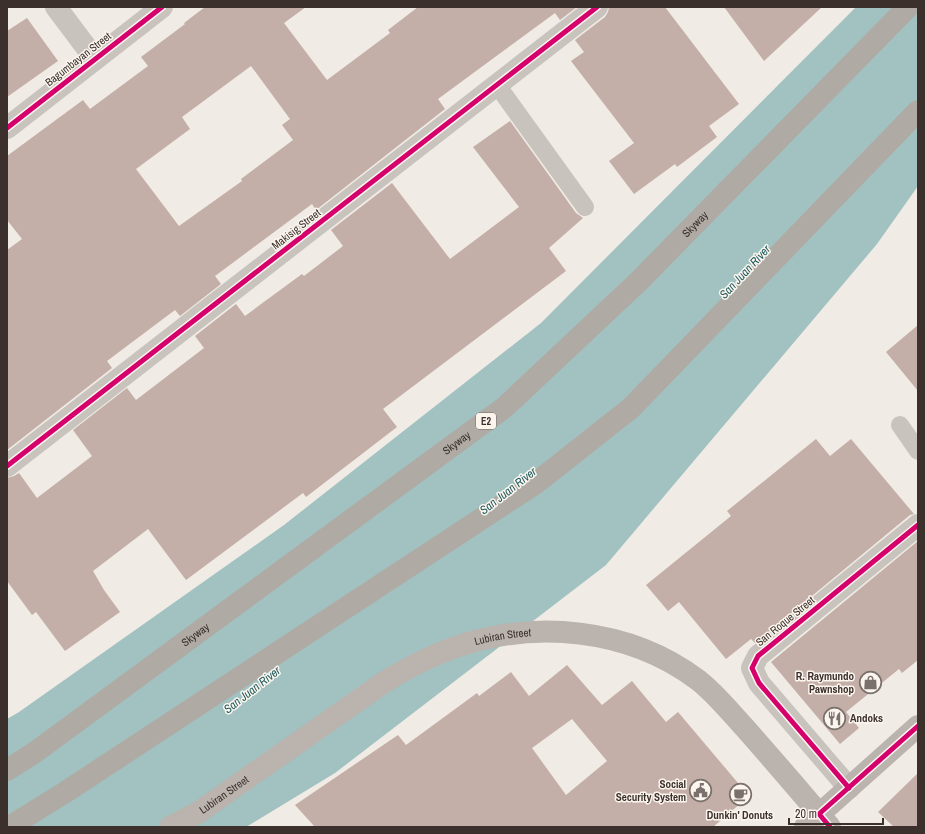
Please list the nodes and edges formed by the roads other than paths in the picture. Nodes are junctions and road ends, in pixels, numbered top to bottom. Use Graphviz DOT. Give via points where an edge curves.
graph roads {
  1 [pos="56,7"];
  2 [pos="162,7"];
  3 [pos="597,7"];
  4 [pos="908,7"];
  5 [pos="95,59"];
  6 [pos="497,85"];
  7 [pos="918,111"];
  8 [pos="7,128"];
  9 [pos="585,207"];
  10 [pos="900,425"];
  11 [pos="918,450"];
  12 [pos="7,466"];
  13 [pos="918,525"];
  14 [pos="918,726"];
  15 [pos="7,770"];
  16 [pos="850,788"];
  17 [pos="818,823"];
  18 [pos="8,826"];
  19 [pos="12,827"];
  20 [pos="170,827"];
  1 -- 5 [label="street"];
  2 -- 5 [label="street, Bagumbayan Street"];
  3 -- 6 [label="street, Makisig Street"];
  4 -- 15 [label="highway, Skyway / E2" via="638,282 505,407 34,753"];
  5 -- 8 [label="street, Bagumbayan Street"];
  6 -- 9 [label="lane"];
  6 -- 12 [label="street, Makisig Street"];
  7 -- 18 [label="highway, bridge" via="631,408 583,448 536,483 77,784"];
  10 -- 11 [label="lane"];
  13 -- 16 [label="street, San Roque Street" via="758,656 752,668 758,683"];
  14 -- 16 [label="main road"];
  16 -- 17 [label="main road"];
  17 -- 20 [label="main road, Lubiran Street" via="793,782 700,681 668,660 617,640 565,632 535,632 504,635 467,644 407,668 199,812"];
  18 -- 19 [label="main road, bridge"];
}
